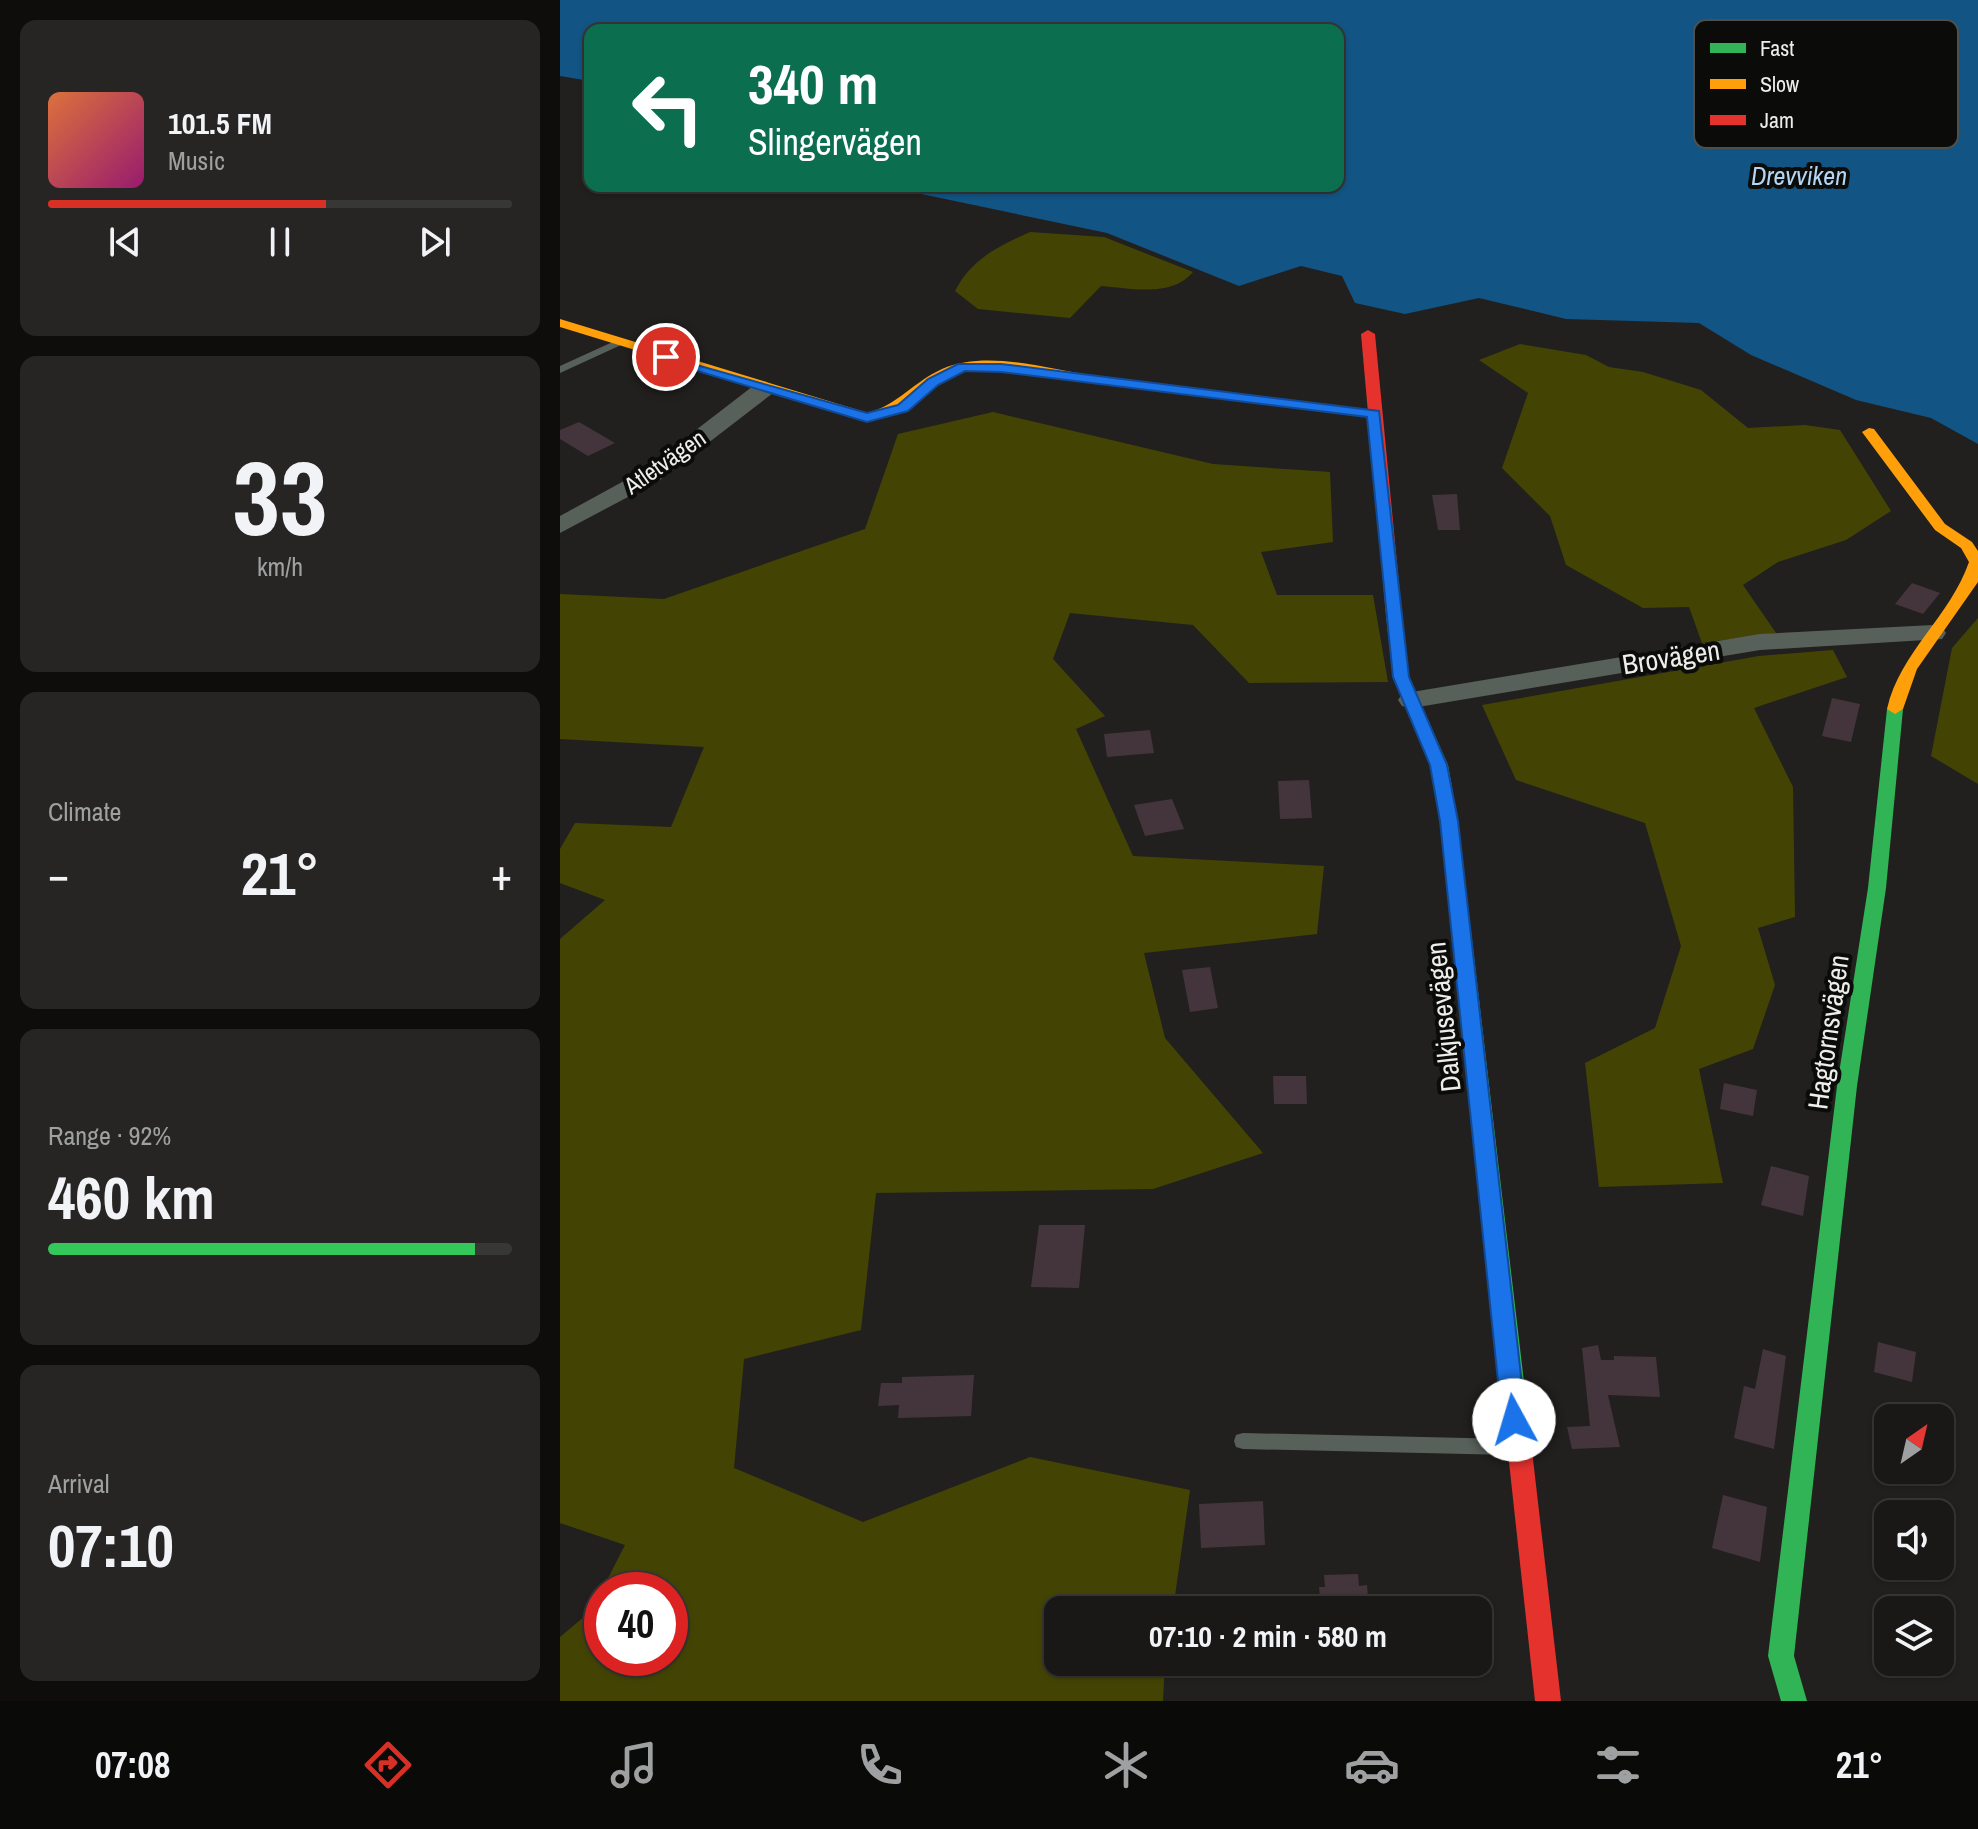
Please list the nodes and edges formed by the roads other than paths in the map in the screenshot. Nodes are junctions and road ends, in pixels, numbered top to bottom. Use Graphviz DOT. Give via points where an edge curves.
graph roads {
  1 [pos="560,323"];
  2 [pos="1368,334"];
  3 [pos="617,343"];
  4 [pos="560,370"];
  5 [pos="765,388"];
  6 [pos="1374,414"];
  7 [pos="1869,432"];
  8 [pos="560,526"];
  9 [pos="1933,633"];
  10 [pos="1412,700"];
  11 [pos="1243,1441"];
  12 [pos="1517,1448"];
  13 [pos="1548,1701"];
  14 [pos="1794,1701"];
  1 -- 3 [label="street"];
  2 -- 6 [label="street, Dalkjusevägen"];
  3 -- 4 [label="lane"];
  3 -- 5 [label="street"];
  5 -- 6 [label="street" via="867,417 903,408 933,382 962,367 1001,368"];
  5 -- 8 [label="street, Atletvägen" via="652,475"];
  6 -- 10 [label="street, Dalkjusevägen" via="1401,677"];
  7 -- 9 [label="street, Hagtornsvägen" via="1940,527 1967,545 1977,562 1972,585"];
  9 -- 10 [label="street, Brovägen" via="1760,642"];
  9 -- 14 [label="street, Hagtornsvägen" via="1897,691 1781,1656"];
  10 -- 12 [label="street, Dalkjusevägen" via="1439,765 1449,821"];
  11 -- 12 [label="lane"];
  12 -- 13 [label="street, Dalkjusevägen"];
}
